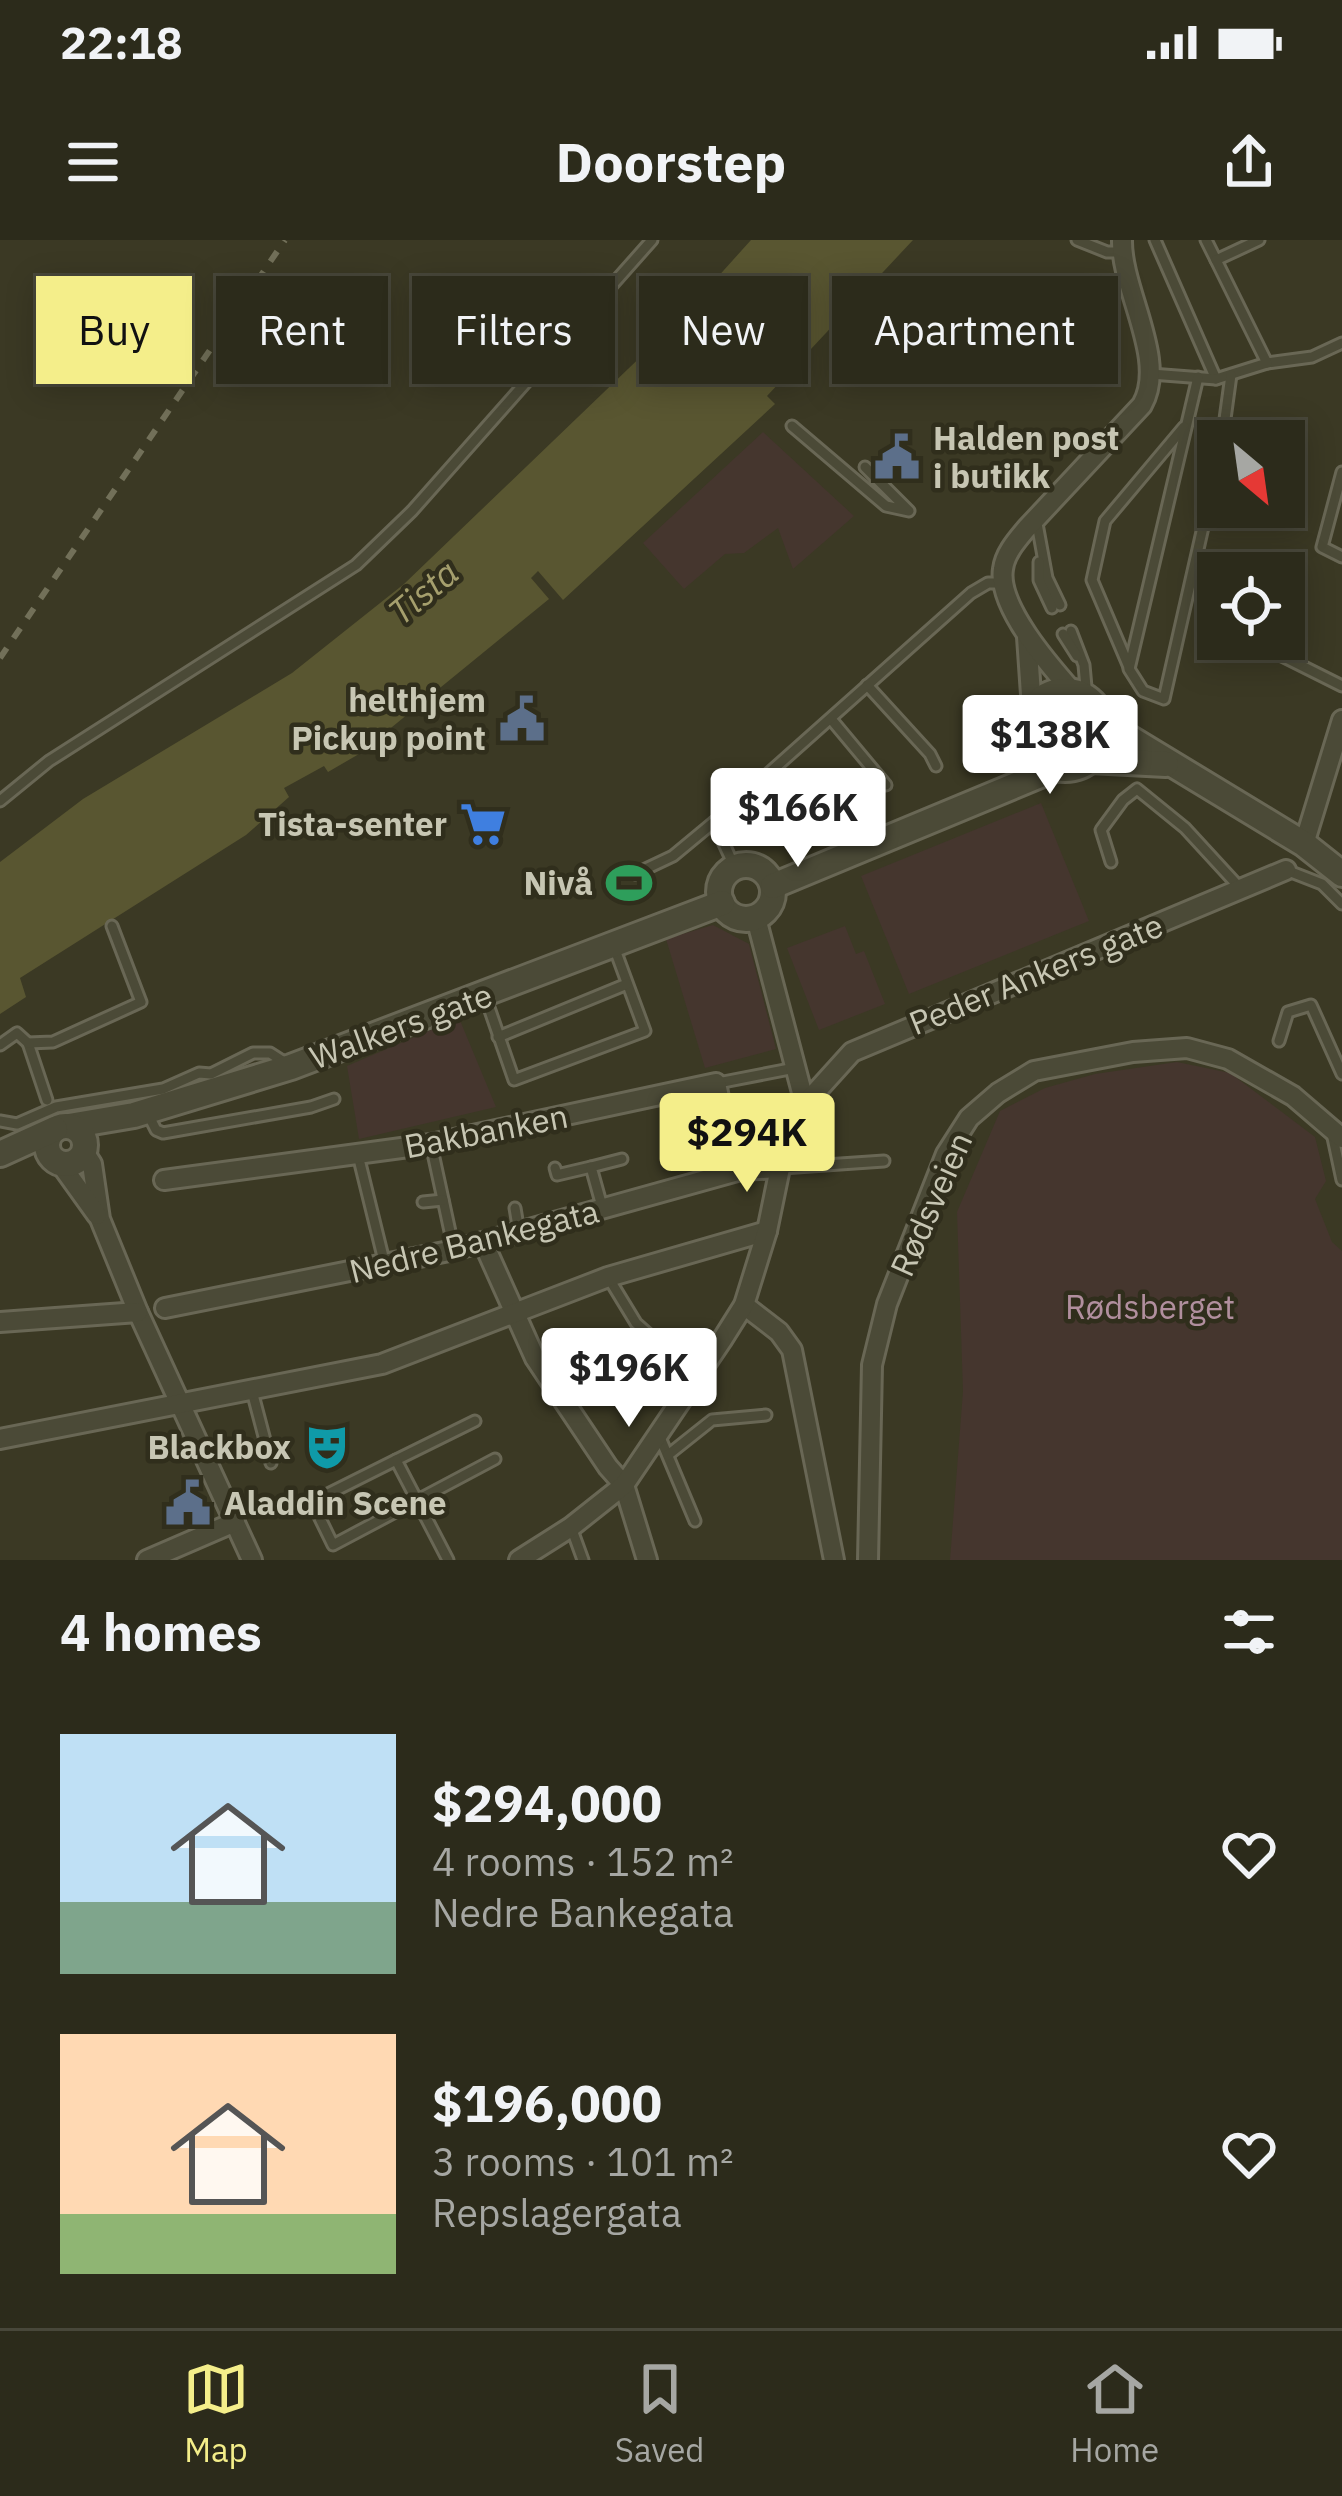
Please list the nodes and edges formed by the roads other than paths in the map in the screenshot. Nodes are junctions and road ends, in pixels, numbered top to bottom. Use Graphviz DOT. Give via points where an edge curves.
graph roads {
  1 [pos="652,240"];
  2 [pos="1077,240"];
  3 [pos="1155,240"];
  4 [pos="1207,240"];
  5 [pos="1259,240"];
  6 [pos="1122,246"];
  7 [pos="1216,260"];
  8 [pos="1342,344"];
  9 [pos="1267,364"];
  10 [pos="1151,374"];
  11 [pos="1231,375"];
  12 [pos="1198,377"];
  13 [pos="1216,379"];
  14 [pos="1225,420"];
  15 [pos="1187,422"];
  16 [pos="792,426"];
  17 [pos="865,467"];
  18 [pos="1342,472"];
  19 [pos="1036,517"];
  20 [pos="1203,528"];
  21 [pos="1342,557"];
  22 [pos="996,583"];
  23 [pos="1056,606"];
  24 [pos="1067,633"];
  25 [pos="1027,637"];
  26 [pos="1290,660"];
  27 [pos="1130,669"];
  28 [pos="867,685"];
  29 [pos="1342,686"];
  30 [pos="1080,695"];
  31 [pos="1032,709"];
  32 [pos="830,719"];
  33 [pos="1342,719"];
  34 [pos="1103,722"];
  35 [pos="1031,750"];
  36 [pos="1090,760"];
  37 [pos="1174,764"];
  38 [pos="936,766"];
  39 [pos="1057,768"];
  40 [pos="886,785"];
  41 [pos="992,798"];
  42 [pos="0,801"];
  43 [pos="714,822"];
  44 [pos="1304,844"];
  45 [pos="1111,862"];
  46 [pos="735,868"];
  47 [pos="1286,870"];
  48 [pos="635,874"];
  49 [pos="1342,874"];
  50 [pos="773,886"];
  51 [pos="1241,890"];
  52 [pos="722,903"];
  53 [pos="1342,904"];
  54 [pos="756,918"];
  55 [pos="112,926"];
  56 [pos="614,946"];
  57 [pos="627,984"];
  58 [pos="487,1003"];
  59 [pos="498,1037"];
  60 [pos="1279,1041"];
  61 [pos="28,1043"];
  62 [pos="0,1045"];
  63 [pos="291,1067"];
  64 [pos="795,1068"];
  65 [pos="1342,1074"];
  66 [pos="716,1083"];
  67 [pos="235,1085"];
  68 [pos="334,1099"];
  69 [pos="47,1100"];
  70 [pos="805,1104"];
  71 [pos="146,1111"];
  72 [pos="115,1119"];
  73 [pos="238,1120"];
  74 [pos="0,1121"];
  75 [pos="62,1127"];
  76 [pos="1336,1133"];
  77 [pos="431,1144"];
  78 [pos="86,1151"];
  79 [pos="358,1155"];
  80 [pos="0,1158"];
  81 [pos="622,1159"];
  82 [pos="58,1161"];
  83 [pos="884,1161"];
  84 [pos="591,1167"];
  85 [pos="555,1168"];
  86 [pos="780,1168"];
  87 [pos="741,1170"];
  88 [pos="164,1180"];
  89 [pos="1342,1180"];
  90 [pos="443,1200"];
  91 [pos="423,1202"];
  92 [pos="515,1208"];
  93 [pos="603,1210"];
  94 [pos="100,1219"];
  95 [pos="767,1231"];
  96 [pos="519,1232"];
  97 [pos="483,1242"];
  98 [pos="454,1250"];
  99 [pos="385,1265"];
  100 [pos="608,1277"];
  101 [pos="744,1305"];
  102 [pos="165,1308"];
  103 [pos="138,1312"];
  104 [pos="514,1315"];
  105 [pos="0,1322"];
  106 [pos="697,1377"];
  107 [pos="252,1391"];
  108 [pos="182,1405"];
  109 [pos="766,1414"];
  110 [pos="475,1421"];
  111 [pos="659,1435"];
  112 [pos="0,1439"];
  113 [pos="668,1455"];
  114 [pos="495,1459"];
  115 [pos="396,1460"];
  116 [pos="271,1462"];
  117 [pos="624,1485"];
  118 [pos="417,1500"];
  119 [pos="694,1521"];
  120 [pos="235,1522"];
  121 [pos="571,1527"];
  122 [pos="147,1560"];
  123 [pos="252,1560"];
  124 [pos="448,1560"];
  125 [pos="519,1560"];
  126 [pos="583,1560"];
  127 [pos="647,1560"];
  128 [pos="834,1560"];
  129 [pos="868,1560"];
  1 -- 42 [label="lane" via="356,565 49,761"];
  2 -- 6 [label="lane" via="1107,252"];
  3 -- 13 [label="lane"];
  4 -- 7 [label="lane"];
  5 -- 7 [label="lane"];
  6 -- 10 [label="street"];
  7 -- 9 [label="lane"];
  8 -- 9 [label="lane"];
  9 -- 11 [label="lane"];
  10 -- 12 [label="lane"];
  10 -- 19 [label="street" via="1142,405"];
  11 -- 13 [label="lane"];
  11 -- 14 [label="lane"];
  12 -- 13 [label="lane"];
  12 -- 15 [label="lane"];
  15 -- 27 [label="lane"];
  15 -- 27 [label="lane" via="1106,520 1093,580"];
  16 -- 17 [label="lane" via="886,506 909,511"];
  18 -- 21 [label="lane" via="1322,547"];
  19 -- 22 [label="street"];
  19 -- 23 [label="lane"];
  20 -- 27 [label="lane" via="1164,699 1143,692"];
  22 -- 25 [label="street"];
  22 -- 28 [label="lane"];
  24 -- 30 [label="lane" via="1084,665"];
  25 -- 30 [label="street"];
  25 -- 31 [label="street"];
  26 -- 29 [label="lane"];
  28 -- 32 [label="lane"];
  28 -- 38 [label="lane"];
  30 -- 31 [label="street" via="1050,694"];
  30 -- 34 [label="street"];
  31 -- 35 [label="street"];
  32 -- 40 [label="lane"];
  32 -- 43 [label="lane"];
  33 -- 44 [label="street"];
  34 -- 36 [label="street"];
  34 -- 37 [label="street"];
  35 -- 39 [label="street"];
  35 -- 41 [label="street"];
  36 -- 37 [label="street"];
  36 -- 39 [label="street"];
  37 -- 44 [label="street"];
  39 -- 41 [label="street"];
  41 -- 50 [label="street"];
  43 -- 46 [label="lane"];
  43 -- 48 [label="lane"];
  44 -- 49 [label="street"];
  45 -- 51 [label="lane" via="1101,830 1137,789"];
  46 -- 50 [label="street" via="754,866"];
  46 -- 52 [label="street" via="721,883"];
  47 -- 51 [label="street, Peder Ankers gate"];
  47 -- 53 [label="lane" via="1322,884"];
  50 -- 54 [label="street" via="770,905"];
  51 -- 70 [label="street, Peder Ankers gate" via="865,1045"];
  52 -- 54 [label="street" via="732,916"];
  52 -- 56 [label="street, Walkers gate"];
  54 -- 64 [label="street"];
  55 -- 61 [label="lane" via="141,1002 53,1042"];
  56 -- 57 [label="lane"];
  56 -- 58 [label="street, Walkers gate"];
  57 -- 59 [label="lane"];
  57 -- 59 [label="lane" via="645,1031 514,1080"];
  58 -- 59 [label="lane"];
  58 -- 63 [label="street, Walkers gate"];
  60 -- 65 [label="lane" via="1288,1012 1311,1005"];
  61 -- 62 [label="lane" via="17,1034"];
  61 -- 69 [label="lane"];
  63 -- 67 [label="street, Walkers gate"];
  63 -- 74 [label="lane" via="253,1053 163,1089 56,1107 17,1124"];
  64 -- 66 [label="lane"];
  64 -- 70 [label="street"];
  66 -- 77 [label="street, Bakbanken"];
  66 -- 87 [label="street"];
  67 -- 71 [label="street, Walkers gate"];
  67 -- 73 [label="lane"];
  68 -- 73 [label="lane"];
  70 -- 86 [label="street"];
  71 -- 72 [label="street, Walkers gate"];
  71 -- 73 [label="lane" via="163,1133"];
  72 -- 75 [label="street"];
  72 -- 78 [label="street"];
  75 -- 78 [label="street" via="78,1130"];
  75 -- 80 [label="street"];
  75 -- 82 [label="street" via="48,1139"];
  76 -- 89 [label="lane"];
  76 -- 129 [label="street, Rødsveien" via="1228,1058 1186,1048 1034,1072 969,1118 946,1154 887,1304 872,1365"];
  77 -- 79 [label="street, Bakbanken"];
  77 -- 90 [label="lane"];
  78 -- 82 [label="street"];
  78 -- 94 [label="street"];
  79 -- 88 [label="street, Bakbanken"];
  79 -- 99 [label="lane"];
  80 -- 82 [label="street"];
  81 -- 84 [label="lane"];
  82 -- 94 [label="street"];
  83 -- 86 [label="lane"];
  84 -- 85 [label="lane" via="556,1175"];
  84 -- 93 [label="lane"];
  86 -- 87 [label="street, Nedre Bankegata"];
  86 -- 95 [label="street"];
  87 -- 93 [label="street, Nedre Bankegata"];
  90 -- 91 [label="lane"];
  90 -- 98 [label="lane"];
  92 -- 96 [label="lane"];
  93 -- 96 [label="street, Nedre Bankegata"];
  94 -- 103 [label="street"];
  95 -- 100 [label="street"];
  95 -- 101 [label="street"];
  96 -- 97 [label="street, Nedre Bankegata"];
  97 -- 98 [label="street, Nedre Bankegata"];
  97 -- 104 [label="street"];
  98 -- 99 [label="street, Nedre Bankegata"];
  99 -- 102 [label="street, Nedre Bankegata"];
  100 -- 104 [label="street"];
  100 -- 106 [label="lane" via="636,1323"];
  101 -- 106 [label="street"];
  101 -- 128 [label="street" via="792,1350"];
  103 -- 105 [label="street"];
  103 -- 108 [label="street"];
  104 -- 107 [label="street" via="382,1364"];
  104 -- 117 [label="street" via="558,1396"];
  106 -- 111 [label="street"];
  107 -- 108 [label="street"];
  107 -- 116 [label="lane"];
  108 -- 112 [label="street"];
  108 -- 120 [label="street"];
  109 -- 113 [label="lane" via="712,1420"];
  110 -- 115 [label="lane"];
  111 -- 113 [label="lane"];
  111 -- 117 [label="street"];
  113 -- 119 [label="lane"];
  114 -- 118 [label="lane"];
  115 -- 118 [label="lane"];
  115 -- 118 [label="lane" via="312,1502 333,1545"];
  117 -- 121 [label="street"];
  117 -- 127 [label="street"];
  118 -- 124 [label="lane"];
  120 -- 122 [label="street"];
  120 -- 123 [label="street"];
  121 -- 125 [label="street"];
  121 -- 126 [label="lane"];
}
